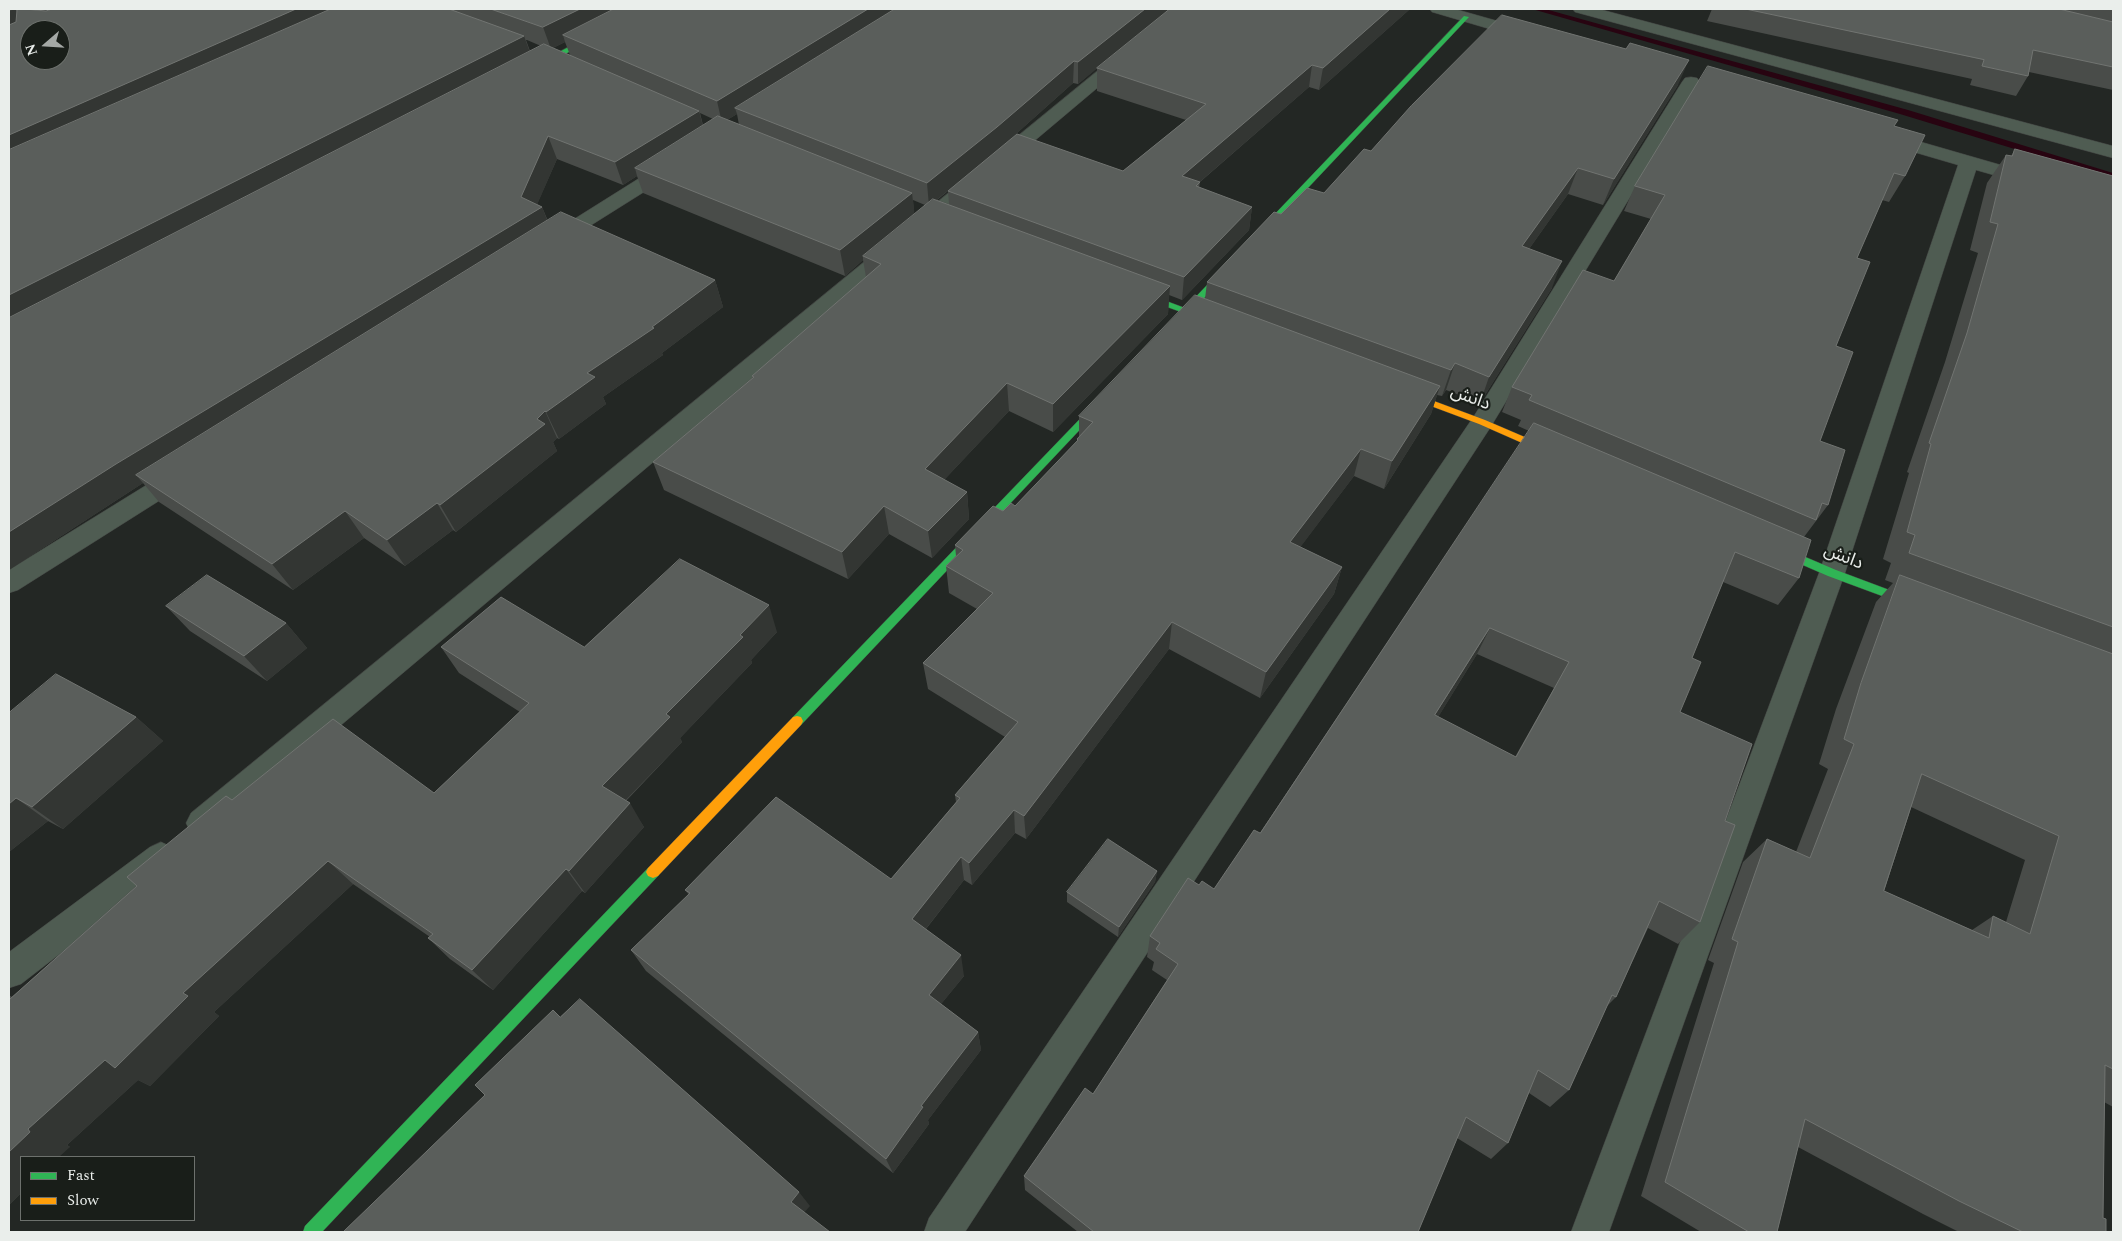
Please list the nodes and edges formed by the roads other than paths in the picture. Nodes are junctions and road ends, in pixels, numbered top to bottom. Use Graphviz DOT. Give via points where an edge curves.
graph roads {
  1 [pos="645,9"];
  2 [pos="1183,9"];
  3 [pos="1438,9"];
  4 [pos="1581,9"];
  5 [pos="1466,17"];
  6 [pos="1541,38"];
  7 [pos="535,52"];
  8 [pos="557,60"];
  9 [pos="518,76"];
  10 [pos="1691,82"];
  11 [pos="1864,132"];
  12 [pos="2113,152"];
  13 [pos="690,154"];
  14 [pos="1969,162"];
  15 [pos="2046,184"];
  16 [pos="530,255"];
  17 [pos="1123,287"];
  18 [pos="1187,311"];
  19 [pos="1224,325"];
  20 [pos="1167,333"];
  21 [pos="1390,388"];
  22 [pos="1112,390"];
  23 [pos="1482,422"];
  24 [pos="202,461"];
  25 [pos="1572,461"];
  26 [pos="1760,542"];
  27 [pos="1832,573"];
  28 [pos="9,583"];
  29 [pos="1932,611"];
  30 [pos="9,972"];
  31 [pos="311,1232"];
  32 [pos="943,1232"];
  33 [pos="1590,1232"];
  1 -- 8 [label="street"];
  2 -- 30 [label="street" via="182,840"];
  3 -- 5 [label="street"];
  4 -- 12 [label="street"];
  5 -- 6 [label="street"];
  5 -- 18 [label="street"];
  7 -- 8 [label="street"];
  8 -- 9 [label="street"];
  10 -- 23 [label="street"];
  11 -- 14 [label="street"];
  13 -- 16 [label="street"];
  14 -- 15 [label="street"];
  14 -- 27 [label="street"];
  17 -- 18 [label="street"];
  18 -- 19 [label="street"];
  18 -- 20 [label="street"];
  21 -- 23 [label="street, دانش"];
  22 -- 31 [label="street"];
  23 -- 25 [label="street, دانش"];
  23 -- 32 [label="street"];
  24 -- 28 [label="street"];
  26 -- 27 [label="street, دانش"];
  27 -- 29 [label="street, دانش"];
  27 -- 33 [label="street"];
}
